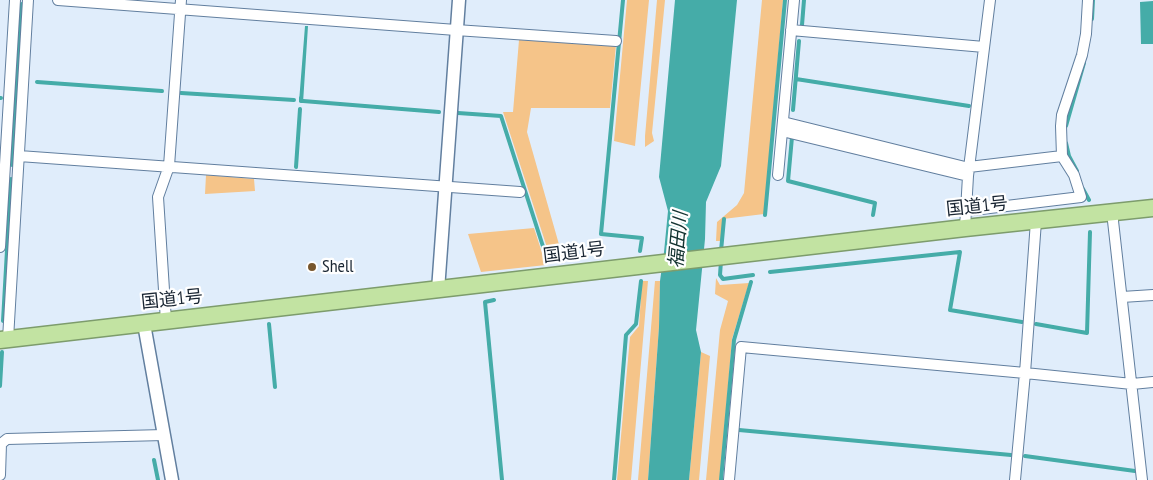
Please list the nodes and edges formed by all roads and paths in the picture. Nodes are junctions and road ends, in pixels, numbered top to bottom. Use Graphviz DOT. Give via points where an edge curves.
graph roads {
  1 [pos="15,0"];
  2 [pos="28,0"];
  3 [pos="58,0"];
  4 [pos="459,0"];
  5 [pos="794,0"];
  6 [pos="990,0"];
  7 [pos="1088,0"];
  8 [pos="181,5"];
  9 [pos="456,30"];
  10 [pos="791,30"];
  11 [pos="616,41"];
  12 [pos="984,47"];
  13 [pos="783,127"];
  14 [pos="19,156"];
  15 [pos="1062,156"];
  16 [pos="169,166"];
  17 [pos="968,170"];
  18 [pos="18,173"];
  19 [pos="3,175"];
  20 [pos="778,176"];
  21 [pos="445,187"];
  22 [pos="520,192"];
  23 [pos="1153,208"];
  24 [pos="966,211"];
  25 [pos="1112,212"];
  26 [pos="1036,221"];
  27 [pos="965,228"];
  28 [pos="0,247"];
  29 [pos="438,290"];
  30 [pos="1153,295"];
  31 [pos="1122,297"];
  32 [pos="166,321"];
  33 [pos="144,324"];
  34 [pos="4,340"];
  35 [pos="1025,373"];
  36 [pos="1153,382"];
  37 [pos="1132,384"];
  38 [pos="164,435"];
  39 [pos="0,474"];
  40 [pos="172,480"];
  41 [pos="729,480"];
  42 [pos="1015,480"];
  43 [pos="1142,480"];
  1 -- 19 [label="street"];
  2 -- 14 [label="street"];
  3 -- 8 [label="street"];
  4 -- 9 [label="street"];
  5 -- 10 [label="street"];
  6 -- 12 [label="street"];
  7 -- 15 [label="street" via="1082,54 1062,115"];
  8 -- 9 [label="street"];
  8 -- 16 [label="street"];
  9 -- 11 [label="street"];
  9 -- 21 [label="street"];
  10 -- 12 [label="street"];
  10 -- 13 [label="street"];
  12 -- 17 [label="street"];
  13 -- 17 [label="street"];
  13 -- 20 [label="street"];
  14 -- 16 [label="street"];
  14 -- 18 [label="street"];
  15 -- 17 [label="street"];
  15 -- 24 [label="street" via="1074,175 1081,197"];
  16 -- 21 [label="street"];
  16 -- 32 [label="street" via="158,196"];
  17 -- 24 [label="street"];
  18 -- 19 [label="street"];
  18 -- 34 [label="street"];
  19 -- 28 [label="street"];
  21 -- 22 [label="street"];
  21 -- 29 [label="street"];
  23 -- 25 [label="highway, 国道1号"];
  24 -- 27 [label="street"];
  25 -- 26 [label="highway, 国道1号"];
  25 -- 31 [label="street"];
  26 -- 27 [label="highway, 国道1号"];
  26 -- 35 [label="street"];
  27 -- 29 [label="highway, 国道1号"];
  29 -- 32 [label="highway, 国道1号"];
  30 -- 31 [label="street"];
  31 -- 37 [label="street"];
  32 -- 33 [label="highway, 国道1号"];
  33 -- 34 [label="highway, 国道1号"];
  33 -- 38 [label="street"];
  35 -- 37 [label="street"];
  35 -- 41 [label="street" via="741,347"];
  35 -- 42 [label="street"];
  36 -- 37 [label="street"];
  37 -- 43 [label="street"];
  38 -- 39 [label="street" via="7,439 1,444"];
  38 -- 40 [label="street"];
}
